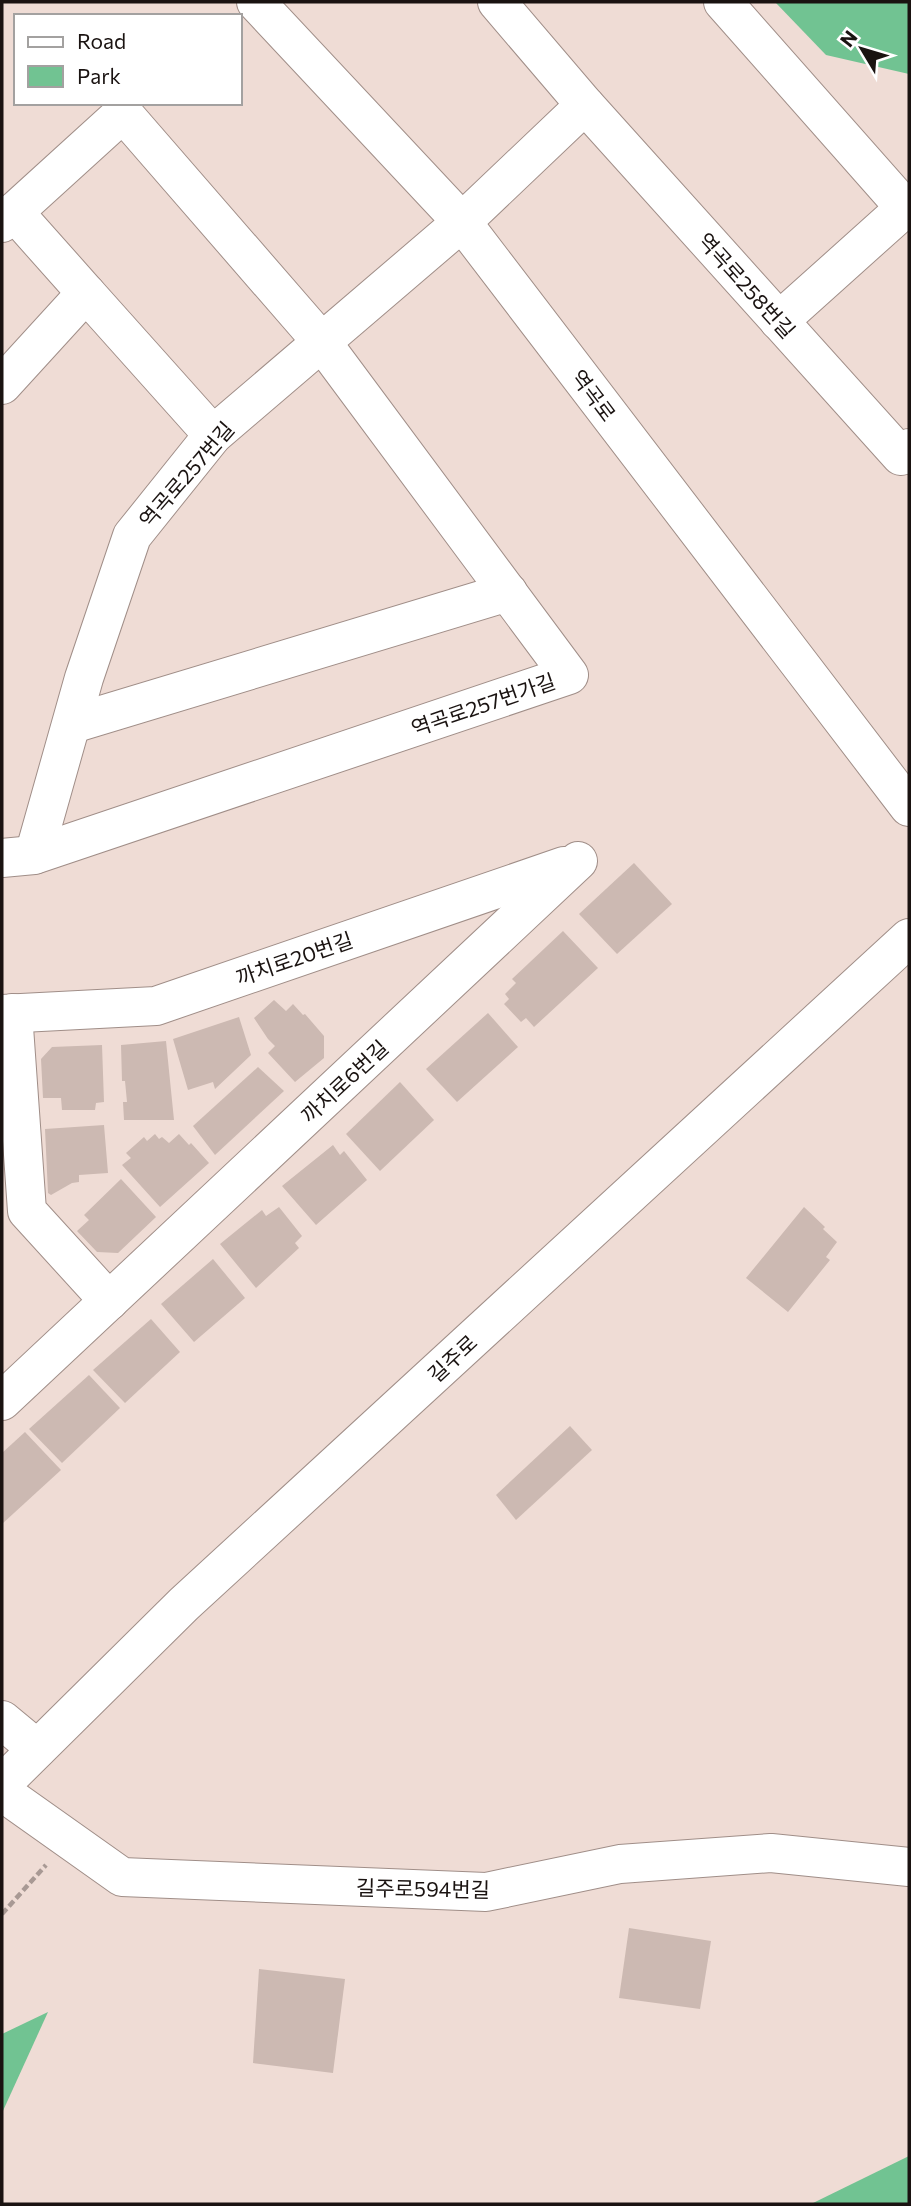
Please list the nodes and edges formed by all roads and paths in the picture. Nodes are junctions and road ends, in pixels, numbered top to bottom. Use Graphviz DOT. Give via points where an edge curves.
graph roads {
  1 [pos="256,2"];
  2 [pos="497,2"];
  3 [pos="723,2"];
  4 [pos="585,105"];
  5 [pos="907,206"];
  6 [pos="8,218"];
  7 [pos="461,222"];
  8 [pos="86,293"];
  9 [pos="779,321"];
  10 [pos="321,341"];
  11 [pos="2,385"];
  12 [pos="213,435"];
  13 [pos="909,448"];
  14 [pos="508,592"];
  15 [pos="72,724"];
  16 [pos="909,807"];
  17 [pos="18,857"];
  18 [pos="578,861"];
  19 [pos="909,938"];
  20 [pos="8,1014"];
  21 [pos="109,1301"];
  22 [pos="2,1401"];
  23 [pos="2,1720"];
  24 [pos="37,1749"];
  25 [pos="2,1784"];
  26 [pos="2,1792"];
  27 [pos="69,1839"];
  28 [pos="909,1867"];
  29 [pos="2,1914"];
  1 -- 7 [label="street, 역곡로"];
  2 -- 4 [label="street, 역곡로258번길"];
  3 -- 5 [label="street"];
  4 -- 7 [label="street"];
  4 -- 9 [label="street, 역곡로258번길"];
  5 -- 9 [label="street"];
  6 -- 8 [label="street"];
  6 -- 10 [label="street, 역곡로257번가길" via="123,113"];
  7 -- 10 [label="street, 역곡로257번길"];
  7 -- 16 [label="street, 역곡로"];
  8 -- 11 [label="street"];
  8 -- 12 [label="street"];
  9 -- 13 [label="street, 역곡로258번길" via="901,456"];
  10 -- 12 [label="street, 역곡로257번길"];
  10 -- 14 [label="street, 역곡로257번가길"];
  12 -- 15 [label="street, 역곡로257번길" via="132,536"];
  14 -- 15 [label="street"];
  14 -- 17 [label="street, 역곡로257번가길" via="569,675"];
  15 -- 17 [label="street, 역곡로257번길"];
  18 -- 20 [label="street, 까치로20번길" via="156,1006"];
  18 -- 21 [label="street, 까치로6번길"];
  19 -- 24 [label="street, 길주로" via="184,1604"];
  20 -- 21 [label="street" via="27,1211"];
  21 -- 22 [label="street, 까치로6번길"];
  23 -- 24 [label="street"];
  24 -- 25 [label="street, 길주로"];
  26 -- 27 [label="street, 길주로594번길"];
  27 -- 28 [label="street, 길주로594번길" via="122,1877 486,1892 620,1864 771,1853"];
  27 -- 29 [label="path"];
}
